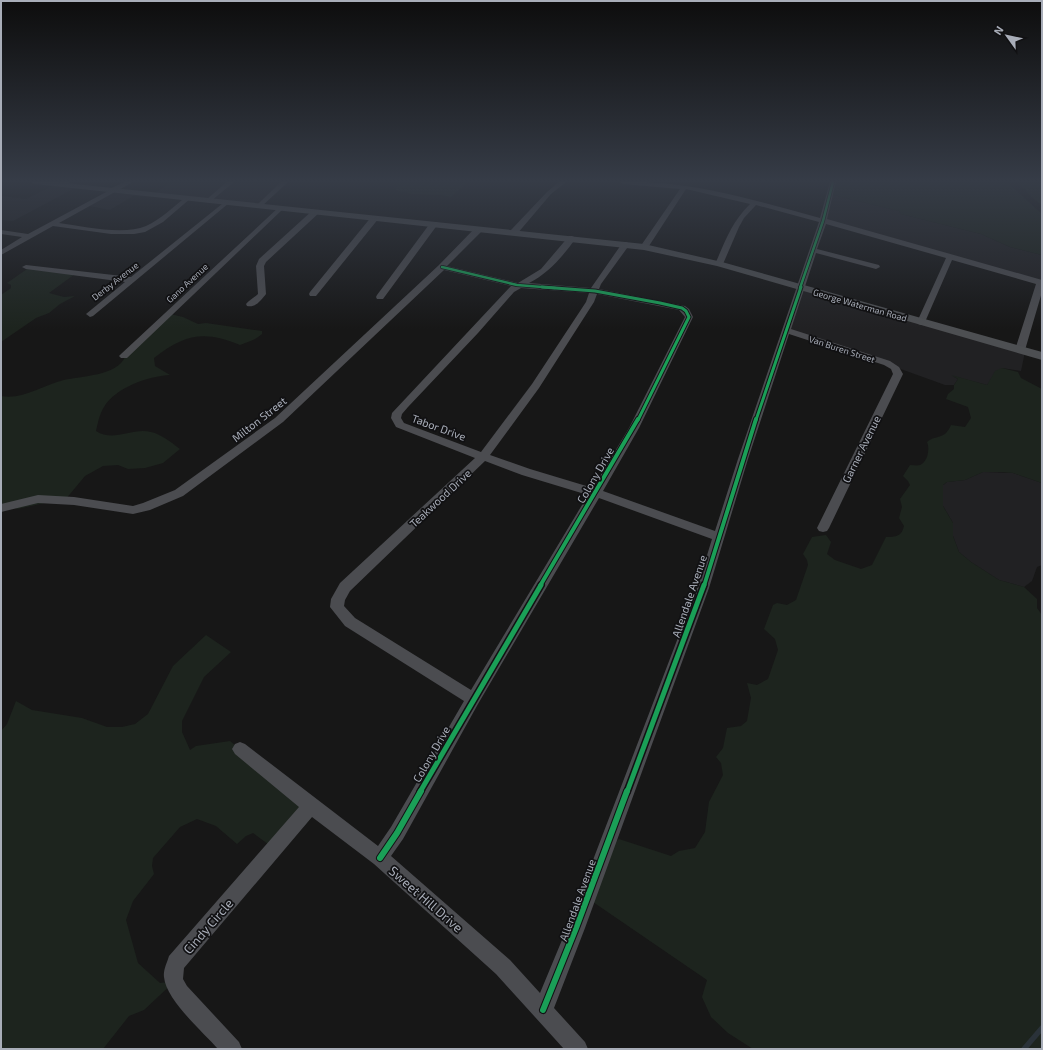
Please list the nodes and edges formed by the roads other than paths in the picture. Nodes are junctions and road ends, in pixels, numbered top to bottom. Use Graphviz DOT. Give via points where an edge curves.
graph roads {
  1 [pos="39,231"];
  2 [pos="117,231"];
  3 [pos="134,231"];
  4 [pos="192,231"];
  5 [pos="257,231"];
  6 [pos="295,231"];
  7 [pos="364,231"];
  8 [pos="429,231"];
  9 [pos="477,231"];
  10 [pos="502,231"];
  11 [pos="655,231"];
  12 [pos="733,231"];
  13 [pos="819,231"];
  14 [pos="858,231"];
  15 [pos="1,232"];
  16 [pos="514,232"];
  17 [pos="29,236"];
  18 [pos="572,238"];
  19 [pos="626,244"];
  20 [pos="644,247"];
  21 [pos="812,250"];
  22 [pos="1,253"];
  23 [pos="950,257"];
  24 [pos="719,264"];
  25 [pos="26,267"];
  26 [pos="442,267"];
  27 [pos="876,267"];
  28 [pos="133,280"];
  29 [pos="1041,283"];
  30 [pos="517,285"];
  31 [pos="800,287"];
  32 [pos="595,291"];
  33 [pos="313,294"];
  34 [pos="380,297"];
  35 [pos="250,304"];
  36 [pos="90,314"];
  37 [pos="921,322"];
  38 [pos="786,330"];
  39 [pos="1020,350"];
  40 [pos="124,356"];
  41 [pos="1042,356"];
  42 [pos="897,370"];
  43 [pos="483,456"];
  44 [pos="595,493"];
  45 [pos="1,508"];
  46 [pos="823,528"];
  47 [pos="719,537"];
  48 [pos="473,699"];
  49 [pos="240,749"];
  50 [pos="310,806"];
  51 [pos="380,858"];
  52 [pos="543,1010"];
  53 [pos="232,1049"];
  54 [pos="578,1049"];
  1 -- 17 [label="street"];
  2 -- 3 [label="street"];
  4 -- 28 [label="street, Derby Avenue"];
  5 -- 40 [label="street, Gano Avenue"];
  6 -- 35 [label="street" via="262,261 262,294"];
  7 -- 33 [label="street"];
  8 -- 34 [label="street"];
  9 -- 26 [label="street, Milton Street"];
  10 -- 16 [label="main road, George Waterman Road"];
  11 -- 20 [label="street"];
  12 -- 24 [label="street"];
  13 -- 21 [label="street, Allendale Avenue"];
  14 -- 23 [label="street"];
  15 -- 17 [label="street"];
  16 -- 18 [label="main road, George Waterman Road"];
  17 -- 22 [label="street"];
  18 -- 19 [label="main road, George Waterman Road"];
  18 -- 30 [label="street, Tabor Drive" via="549,266 533,278"];
  19 -- 20 [label="main road, George Waterman Road"];
  19 -- 32 [label="street, Teakwood Drive"];
  20 -- 24 [label="main road, George Waterman Road"];
  21 -- 27 [label="street"];
  21 -- 31 [label="street, Allendale Avenue"];
  23 -- 29 [label="street"];
  23 -- 37 [label="street"];
  24 -- 31 [label="main road, George Waterman Road"];
  25 -- 28 [label="street"];
  26 -- 30 [label="street, Colony Drive"];
  26 -- 45 [label="street, Milton Street" via="279,420 179,493 133,510 74,501 38,499"];
  28 -- 36 [label="street, Derby Avenue"];
  29 -- 39 [label="street"];
  30 -- 32 [label="street, Colony Drive"];
  30 -- 43 [label="street, Tabor Drive" via="397,413 396,418 400,425"];
  31 -- 37 [label="main road, George Waterman Road"];
  31 -- 38 [label="street, Allendale Avenue"];
  32 -- 43 [label="street, Teakwood Drive" via="536,386"];
  32 -- 44 [label="street, Colony Drive" via="672,305 686,311 689,317 634,428"];
  37 -- 39 [label="main road, George Waterman Road"];
  38 -- 42 [label="street, Van Buren Street" via="887,363"];
  38 -- 47 [label="street, Allendale Avenue"];
  39 -- 41 [label="main road, George Waterman Road"];
  42 -- 46 [label="street, Garner Avenue" via="898,374"];
  43 -- 44 [label="street, Tabor Drive"];
  43 -- 48 [label="street, Teakwood Drive" via="345,588 338,599 337,607 350,622"];
  44 -- 47 [label="street, Tabor Drive"];
  44 -- 48 [label="street, Colony Drive"];
  47 -- 52 [label="street, Allendale Avenue" via="703,588"];
  48 -- 51 [label="street, Colony Drive" via="397,833"];
  49 -- 50 [label="street, Sweet Hill Drive"];
  50 -- 51 [label="street, Sweet Hill Drive"];
  50 -- 53 [label="street, Cindy Circle" via="176,963 172,974 173,982 180,993"];
  51 -- 52 [label="street, Sweet Hill Drive" via="503,967"];
  52 -- 54 [label="street, Sweet Hill Drive"];
}
